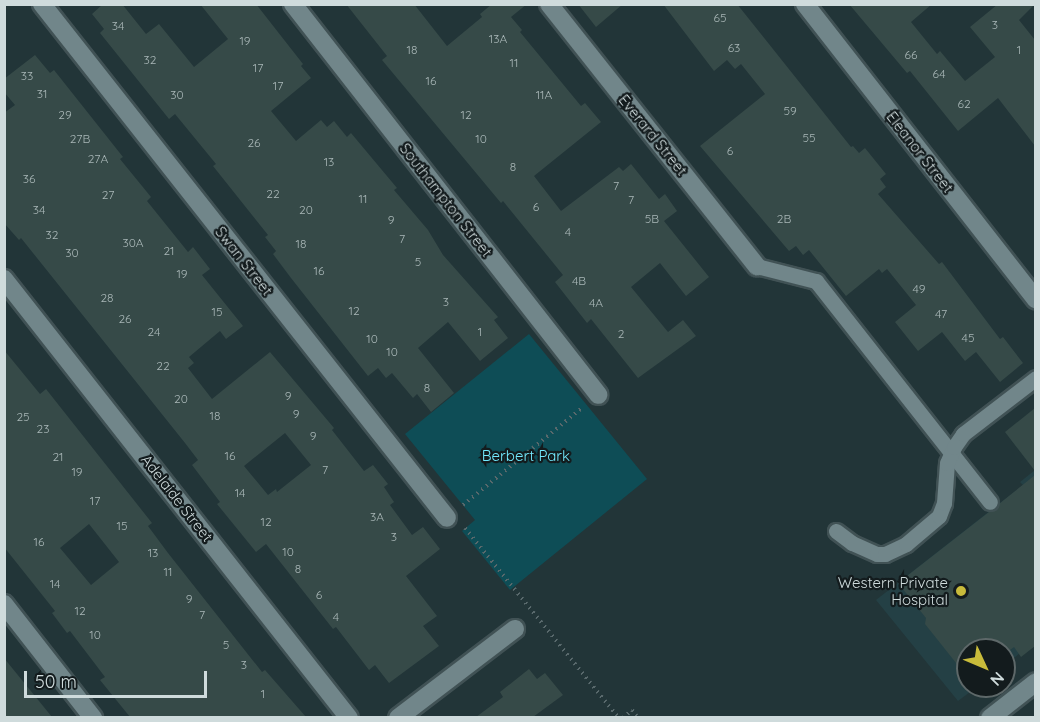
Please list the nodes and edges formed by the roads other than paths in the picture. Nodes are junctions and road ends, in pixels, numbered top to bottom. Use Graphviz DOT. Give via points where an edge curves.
graph roads {
  1 [pos="42,4"];
  2 [pos="293,4"];
  3 [pos="549,4"];
  4 [pos="805,4"];
  5 [pos="757,266"];
  6 [pos="4,279"];
  7 [pos="1035,300"];
  8 [pos="1035,378"];
  9 [pos="598,395"];
  10 [pos="951,453"];
  11 [pos="990,502"];
  12 [pos="450,516"];
  13 [pos="837,531"];
  14 [pos="4,604"];
  15 [pos="515,628"];
  16 [pos="1035,682"];
  17 [pos="93,717"];
  18 [pos="349,717"];
  19 [pos="398,717"];
  20 [pos="990,717"];
  1 -- 12 [label="street, Swan Street"];
  2 -- 9 [label="street, Southampton Street"];
  3 -- 5 [label="street, Everard Street"];
  4 -- 7 [label="street, Eleanor Street"];
  5 -- 10 [label="lane" via="816,281"];
  6 -- 18 [label="street, Adelaide Street"];
  8 -- 10 [label="lane" via="963,434"];
  10 -- 11 [label="lane"];
  10 -- 13 [label="lane" via="939,516 906,544 877,554"];
  14 -- 17 [label="street"];
  15 -- 19 [label="street"];
  16 -- 20 [label="street"];
}
